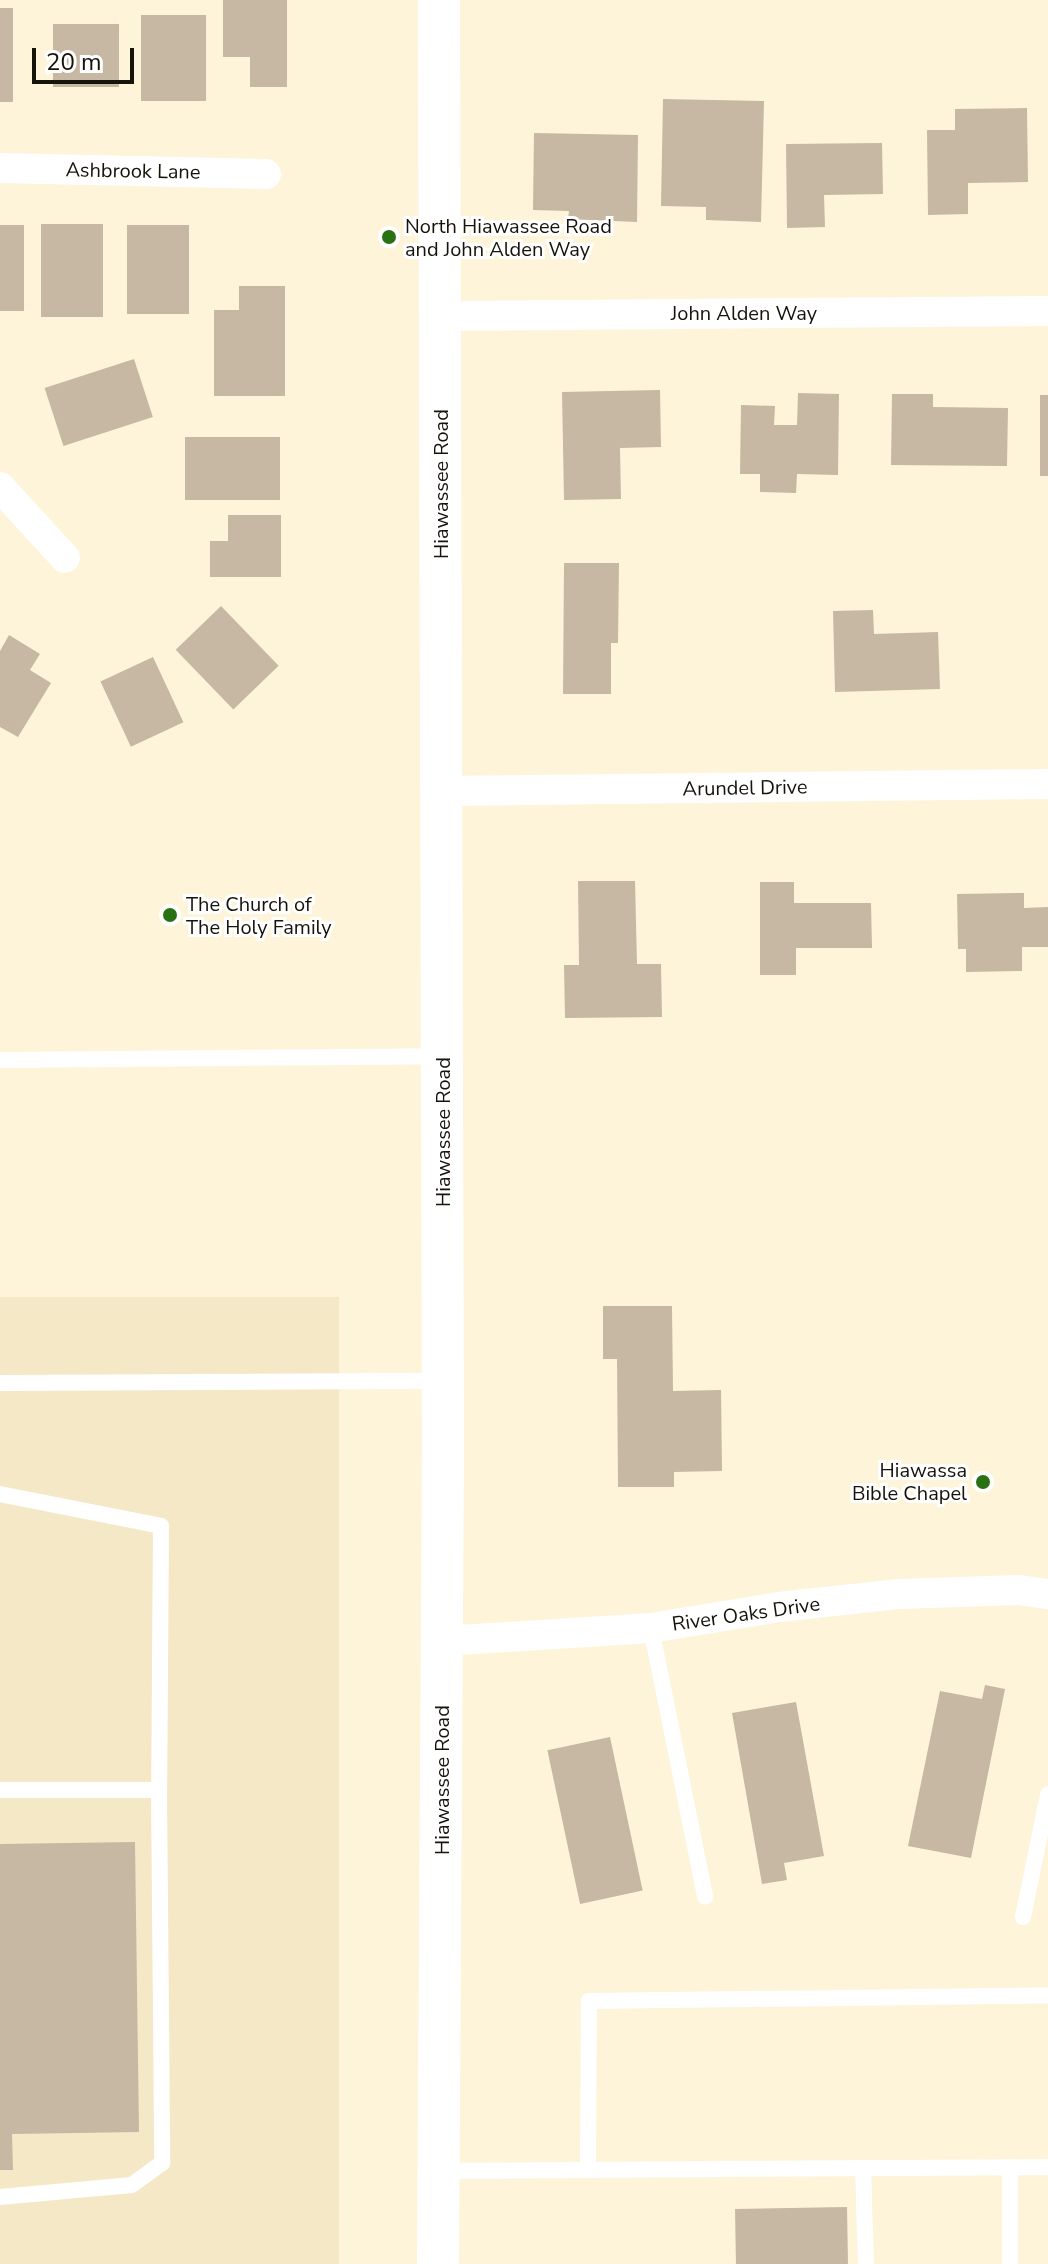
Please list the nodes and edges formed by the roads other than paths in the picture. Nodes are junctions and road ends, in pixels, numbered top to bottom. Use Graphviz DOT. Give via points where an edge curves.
graph roads {
  1 [pos="439,0"];
  2 [pos="0,168"];
  3 [pos="266,174"];
  4 [pos="1048,311"];
  5 [pos="440,316"];
  6 [pos="0,487"];
  7 [pos="65,558"];
  8 [pos="1048,784"];
  9 [pos="442,791"];
  10 [pos="443,1056"];
  11 [pos="0,1060"];
  12 [pos="443,1381"];
  13 [pos="0,1383"];
  14 [pos="0,1494"];
  15 [pos="1048,1594"];
  16 [pos="651,1628"];
  17 [pos="443,1641"];
  18 [pos="0,1790"];
  19 [pos="159,1790"];
  20 [pos="1048,1795"];
  21 [pos="705,1897"];
  22 [pos="1023,1917"];
  23 [pos="1048,1995"];
  24 [pos="1010,2167"];
  25 [pos="1048,2167"];
  26 [pos="863,2168"];
  27 [pos="588,2169"];
  28 [pos="439,2171"];
  29 [pos="0,2197"];
  30 [pos="438,2264"];
  31 [pos="866,2264"];
  32 [pos="1010,2264"];
  1 -- 5 [label="main road, Hiawassee Road"];
  2 -- 3 [label="street, Ashbrook Lane"];
  4 -- 5 [label="street, John Alden Way"];
  5 -- 9 [label="main road, Hiawassee Road"];
  6 -- 7 [label="street"];
  8 -- 9 [label="street, Arundel Drive"];
  9 -- 10 [label="main road, Hiawassee Road"];
  10 -- 11 [label="lane"];
  10 -- 12 [label="main road, Hiawassee Road"];
  12 -- 13 [label="lane"];
  12 -- 17 [label="main road, Hiawassee Road"];
  14 -- 19 [label="lane" via="161,1526"];
  15 -- 16 [label="street, River Oaks Drive" via="899,1594"];
  16 -- 17 [label="street, River Oaks Drive"];
  16 -- 21 [label="lane"];
  17 -- 28 [label="main road, Hiawassee Road"];
  18 -- 19 [label="lane"];
  19 -- 29 [label="lane" via="162,2163 132,2185"];
  20 -- 22 [label="lane"];
  23 -- 27 [label="lane" via="589,2001"];
  24 -- 25 [label="lane"];
  24 -- 26 [label="lane"];
  24 -- 32 [label="lane"];
  26 -- 27 [label="lane"];
  26 -- 31 [label="lane"];
  27 -- 28 [label="lane"];
  28 -- 30 [label="main road, Hiawassee Road"];
}
